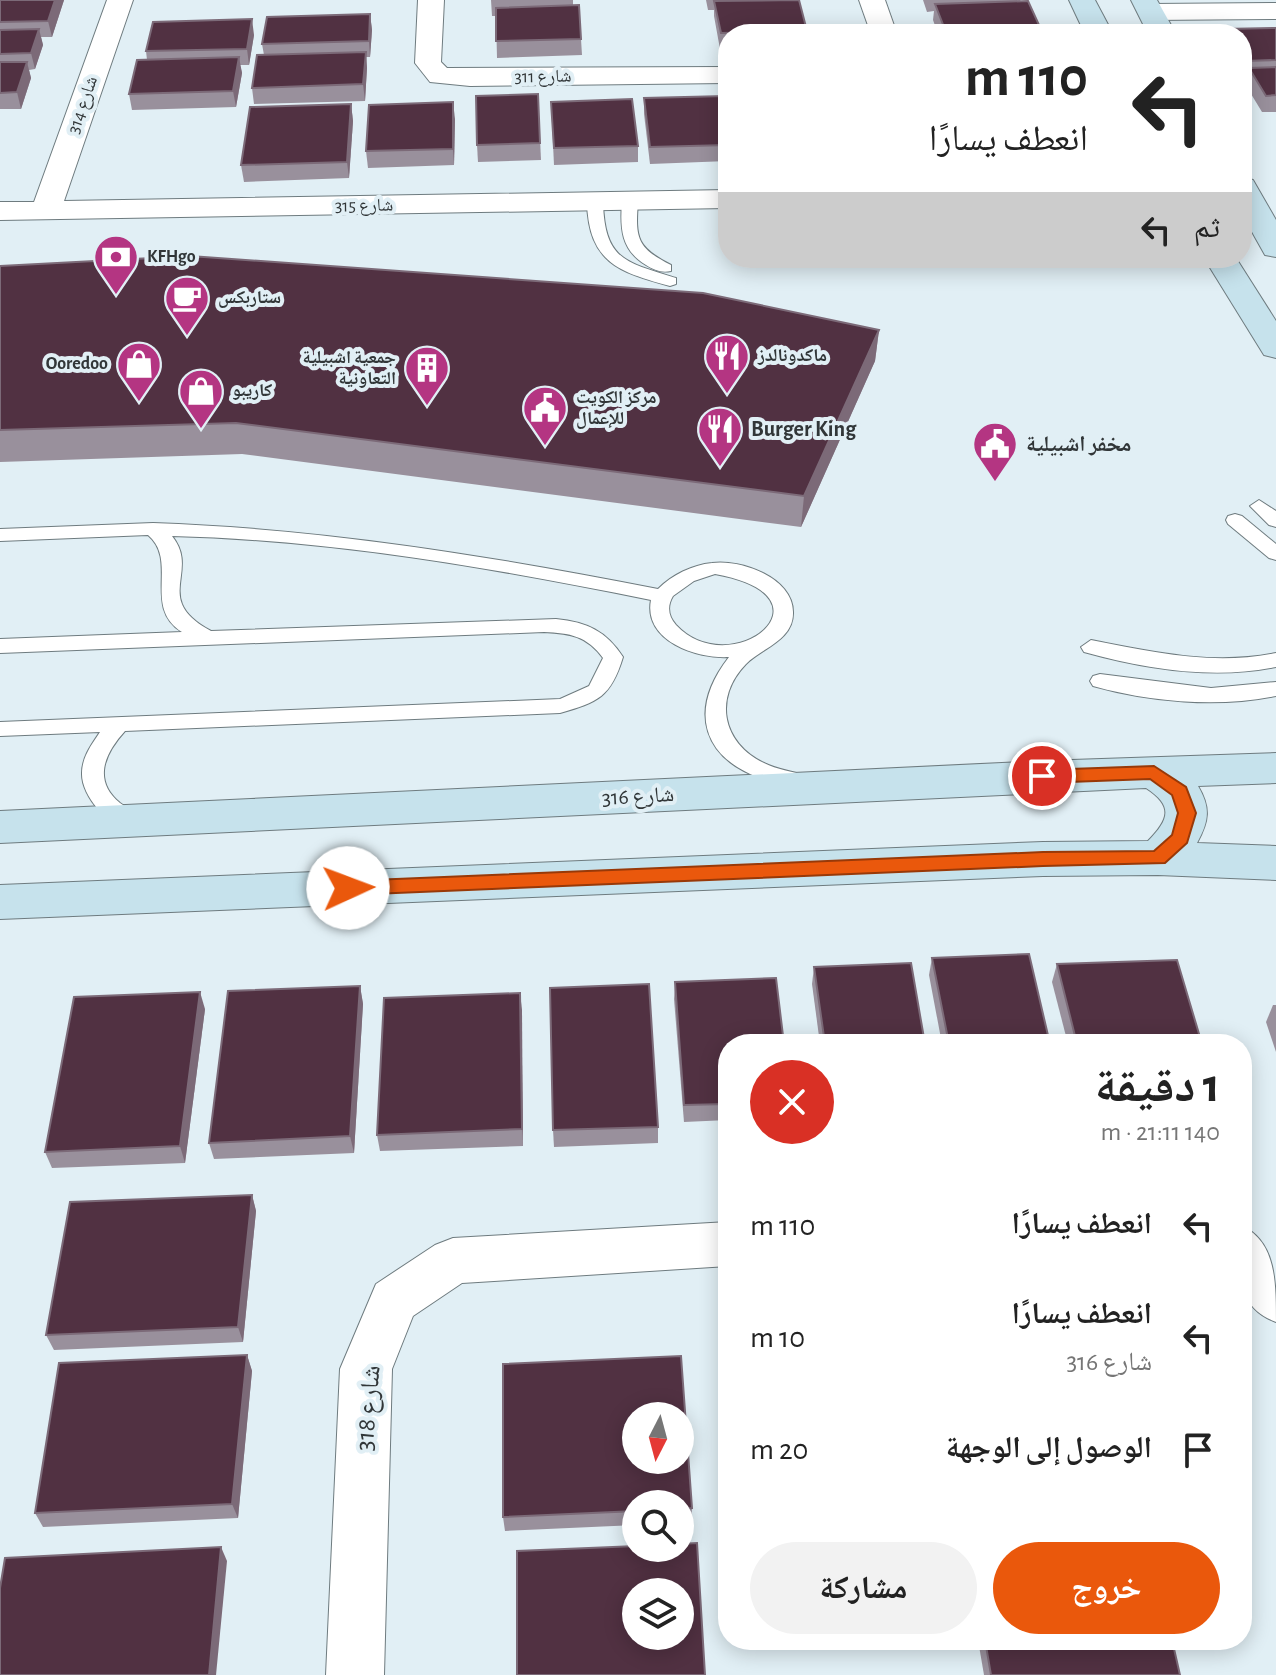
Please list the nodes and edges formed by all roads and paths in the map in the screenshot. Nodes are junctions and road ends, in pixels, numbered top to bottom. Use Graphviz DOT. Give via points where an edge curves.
graph roads {
  1 [pos="120,0"];
  2 [pos="431,0"];
  3 [pos="872,0"];
  4 [pos="1082,0"];
  5 [pos="1276,11"];
  6 [pos="1152,15"];
  7 [pos="880,24"];
  8 [pos="1094,24"];
  9 [pos="718,75"];
  10 [pos="718,199"];
  11 [pos="630,202"];
  12 [pos="595,203"];
  13 [pos="1252,204"];
  14 [pos="46,210"];
  15 [pos="0,211"];
  16 [pos="1276,248"];
  17 [pos="1226,268"];
  18 [pos="1276,348"];
  19 [pos="1259,506"];
  20 [pos="1235,520"];
  21 [pos="1276,521"];
  22 [pos="153,529"];
  23 [pos="0,535"];
  24 [pos="1276,554"];
  25 [pos="662,596"];
  26 [pos="207,638"];
  27 [pos="0,646"];
  28 [pos="753,647"];
  29 [pos="1091,647"];
  30 [pos="1276,660"];
  31 [pos="1100,681"];
  32 [pos="1276,689"];
  33 [pos="119,725"];
  34 [pos="0,729"];
  35 [pos="1276,768"];
  36 [pos="1154,772"];
  37 [pos="823,787"];
  38 [pos="128,819"];
  39 [pos="0,827"];
  40 [pos="1158,858"];
  41 [pos="1276,863"];
  42 [pos="0,902"];
  43 [pos="718,1245"];
  44 [pos="1252,1263"];
  45 [pos="1276,1299"];
  46 [pos="355,1675"];
  1 -- 14 [label="street, شارع 314"];
  2 -- 9 [label="street, شارع 311" via="428,63 439,76"];
  3 -- 7 [label="street"];
  4 -- 8 [label="street"];
  5 -- 6 [label="street"];
  10 -- 11 [label="street, شارع 315"];
  11 -- 12 [label="street, شارع 315"];
  11 -- 12 [label="lane" via="627,228 632,246 672,276 626,265 605,252 599,245"];
  12 -- 14 [label="street, شارع 315"];
  13 -- 16 [label="street"];
  14 -- 15 [label="street, شارع 315"];
  17 -- 18 [label="street"];
  19 -- 21 [label="lane"];
  20 -- 24 [label="lane"];
  22 -- 23 [label="lane"];
  22 -- 25 [label="lane" via="339,542"];
  22 -- 26 [label="lane" via="167,541 171,556 171,607 184,625"];
  25 -- 28 [label="lane" via="659,612 666,629 682,642 717,651"];
  25 -- 28 [label="lane" via="673,583 715,568 761,578 785,605 783,622 773,636"];
  26 -- 27 [label="lane"];
  26 -- 33 [label="lane" via="566,626 600,638 613,657 605,686 587,699 560,706"];
  28 -- 37 [label="lane" via="719,684 713,706 725,746 750,766"];
  29 -- 30 [label="lane" via="1207,667"];
  31 -- 32 [label="lane" via="1211,695"];
  33 -- 34 [label="lane"];
  33 -- 38 [label="lane" via="93,758 91,777 109,809"];
  35 -- 36 [label="street, شارع 316"];
  36 -- 37 [label="street, شارع 316"];
  36 -- 40 [label="street" via="1180,792 1187,813 1180,838"];
  37 -- 38 [label="street, شارع 316"];
  38 -- 39 [label="street, شارع 316"];
  40 -- 41 [label="street"];
  40 -- 42 [label="street"];
  43 -- 46 [label="street, شارع 318" via="453,1261 394,1300 366,1369"];
  44 -- 45 [label="street"];
}
